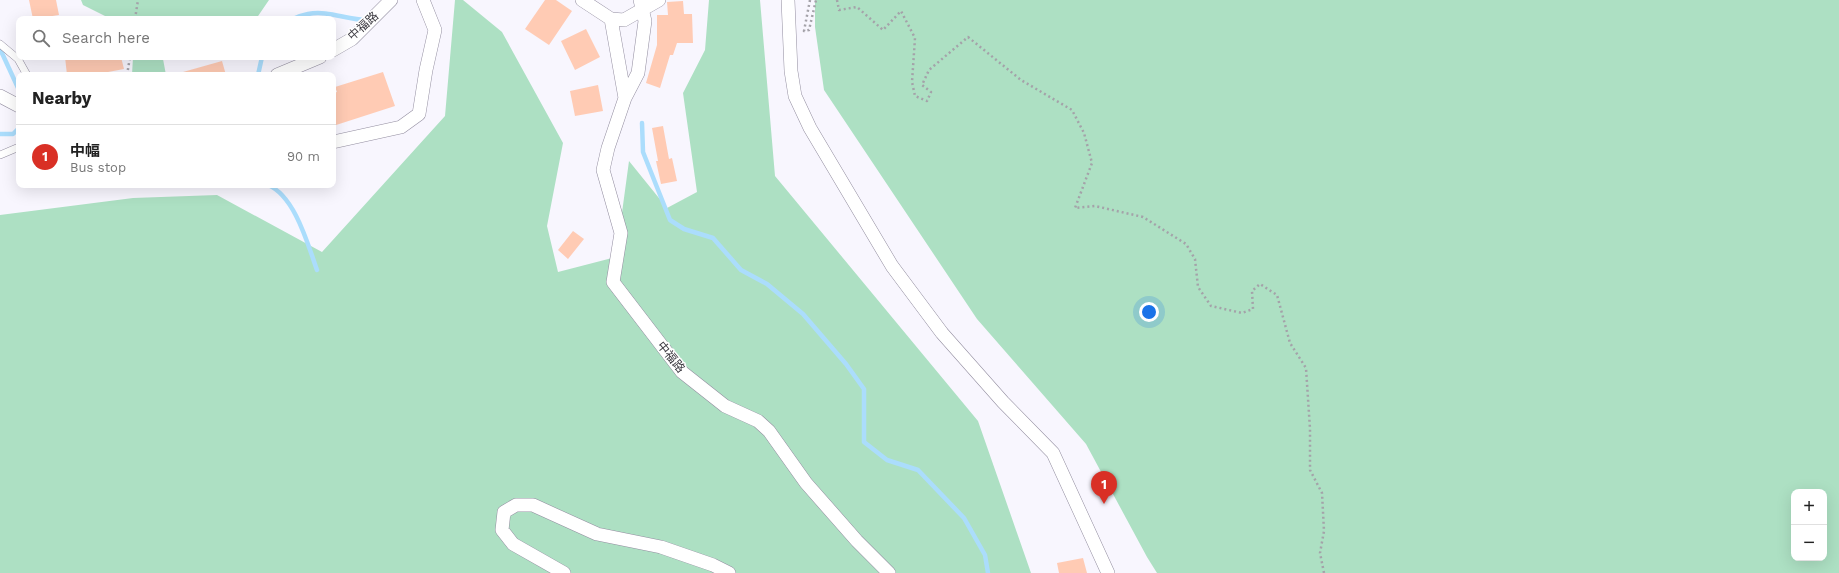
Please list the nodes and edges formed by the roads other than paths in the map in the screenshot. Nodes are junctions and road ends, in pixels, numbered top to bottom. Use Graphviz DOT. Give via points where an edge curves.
graph roads {
  1 [pos="391,0"];
  2 [pos="423,0"];
  3 [pos="582,0"];
  4 [pos="659,0"];
  5 [pos="788,0"];
  6 [pos="640,4"];
  7 [pos="611,19"];
  8 [pos="0,44"];
  9 [pos="336,48"];
  10 [pos="16,57"];
  11 [pos="19,60"];
  12 [pos="313,60"];
  13 [pos="25,72"];
  14 [pos="283,72"];
  15 [pos="0,96"];
  16 [pos="625,98"];
  17 [pos="16,104"];
  18 [pos="336,141"];
  19 [pos="16,148"];
  20 [pos="0,155"];
  21 [pos="564,573"];
  22 [pos="729,573"];
  23 [pos="889,573"];
  24 [pos="1108,573"];
  1 -- 9 [label="street, 中福路" via="352,39"];
  2 -- 18 [label="street" via="435,30 419,114 401,127"];
  3 -- 7 [label="street"];
  4 -- 6 [label="street"];
  5 -- 24 [label="street" via="791,71 795,96 810,128 892,266 942,333 1003,402 1053,453"];
  6 -- 7 [label="street" via="624,20"];
  6 -- 16 [label="street, 中福路" via="645,22 638,72"];
  7 -- 16 [label="street, 中福路"];
  8 -- 10 [label="lane"];
  11 -- 13 [label="lane"];
  12 -- 14 [label="street"];
  15 -- 17 [label="street"];
  16 -- 23 [label="street, 中福路" via="603,170 621,233 613,282 682,372 725,406 758,422 769,431 806,483"];
  19 -- 20 [label="lane"];
  21 -- 22 [label="street" via="513,544 502,530 504,512 516,505 533,505 597,534 661,547"];
}
